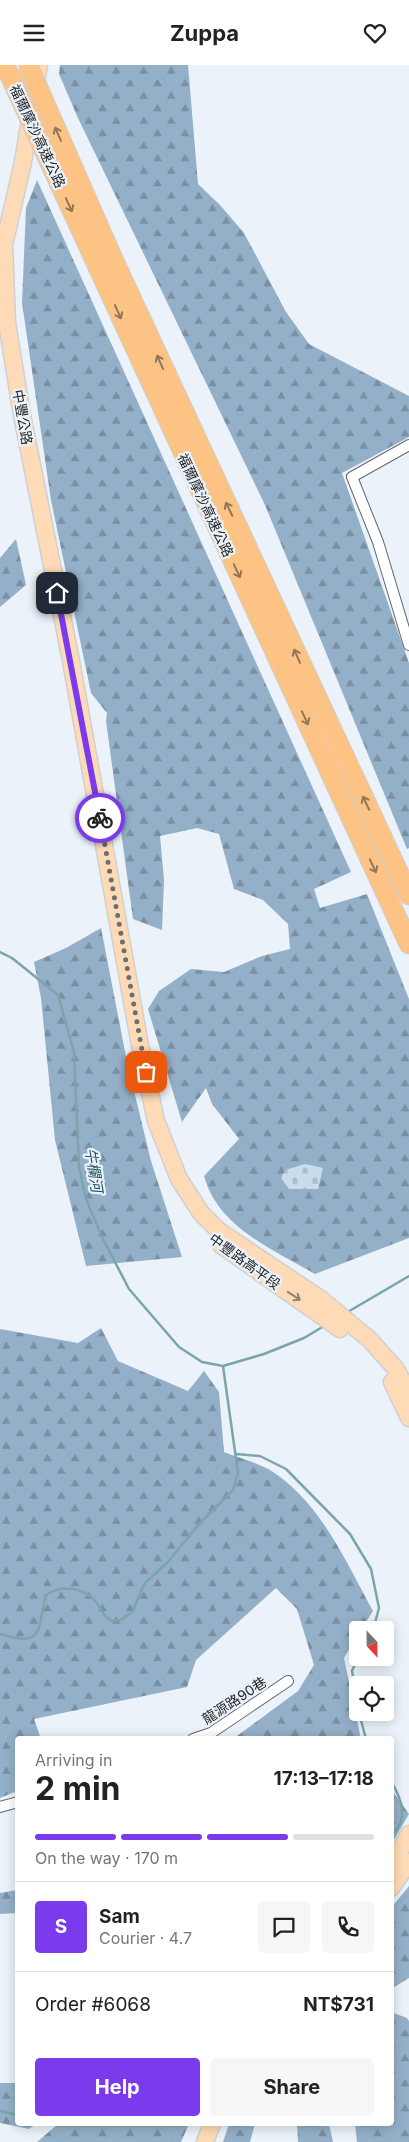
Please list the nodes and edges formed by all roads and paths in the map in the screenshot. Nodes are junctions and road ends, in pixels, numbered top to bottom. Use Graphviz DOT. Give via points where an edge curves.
graph roads {
  1 [pos="5,65"];
  2 [pos="28,65"];
  3 [pos="39,65"];
  4 [pos="14,175"];
  5 [pos="0,213"];
  6 [pos="106,263"];
  7 [pos="0,337"];
  8 [pos="409,445"];
  9 [pos="409,645"];
  10 [pos="86,770"];
  11 [pos="409,895"];
  12 [pos="409,944"];
  13 [pos="367,1343"];
  14 [pos="409,1392"];
  15 [pos="409,1418"];
  16 [pos="288,1681"];
  17 [pos="202,1736"];
  18 [pos="15,1803"];
  19 [pos="0,1807"];
  20 [pos="409,1834"];
  21 [pos="394,1862"];
  22 [pos="409,1862"];
  23 [pos="394,1884"];
  24 [pos="201,2126"];
  25 [pos="211,2126"];
  26 [pos="195,2142"];
  27 [pos="205,2142"];
  1 -- 6 [label="highway, 福爾摩沙高速公路, one-way, bridge"];
  2 -- 4 [label="main road, 中豐公路"];
  6 -- 2 [label="highway, 福爾摩沙高速公路, one-way, bridge"];
  3 -- 4 [label="main road, 中豐公路"];
  4 -- 5 [label="main road, 中豐公路"];
  4 -- 10 [label="main road, 中豐公路" via="4,245 7,323"];
  11 -- 6 [label="highway, 福爾摩沙高速公路, one-way"];
  6 -- 12 [label="highway, 福爾摩沙高速公路, one-way"];
  7 -- 10 [label="main road, 中豐公路"];
  8 -- 9 [label="street" via="352,477 378,542"];
  10 -- 13 [label="main road, 中豐路高平段" via="156,1121 175,1181 219,1231"];
  13 -- 14 [label="main road, 中豐路高平段" via="395,1368"];
  13 -- 15 [label="main road, 中豐路高平段"];
  16 -- 17 [label="street, 龍源路90巷"];
  18 -- 19 [label="street"];
  20 -- 21 [label="main road"];
  22 -- 23 [label="main road"];
  24 -- 26 [label="main road"];
  25 -- 27 [label="main road"];
}
